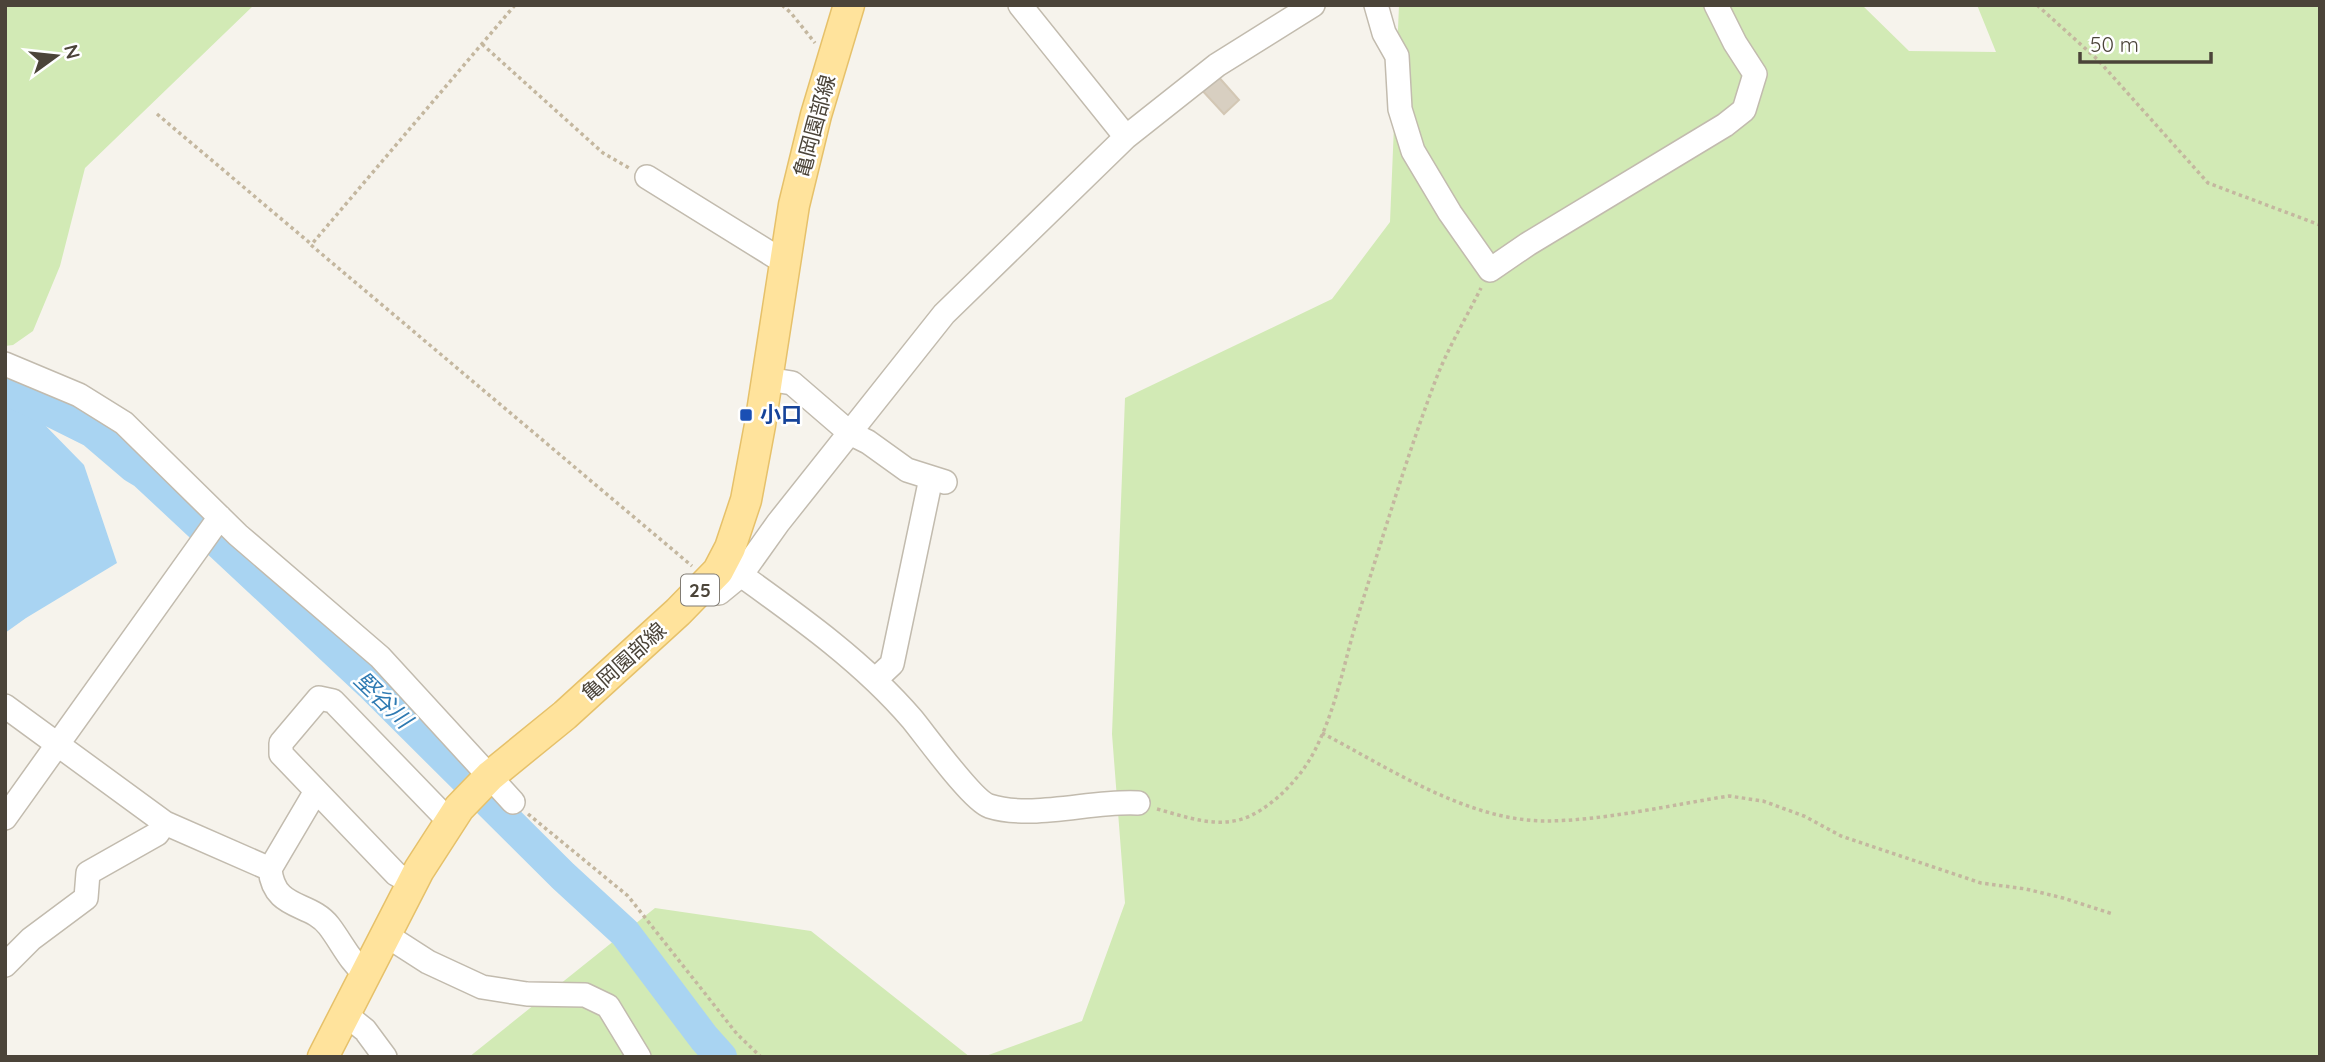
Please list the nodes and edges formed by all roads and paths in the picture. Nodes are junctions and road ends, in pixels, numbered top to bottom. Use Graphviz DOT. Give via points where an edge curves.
graph roads {
  1 [pos="515,5"];
  2 [pos="782,5"];
  3 [pos="849,5"];
  4 [pos="1020,5"];
  5 [pos="1313,5"];
  6 [pos="1376,5"];
  7 [pos="1716,5"];
  8 [pos="2037,5"];
  9 [pos="482,44"];
  10 [pos="836,48"];
  11 [pos="157,114"];
  12 [pos="1126,137"];
  13 [pos="647,177"];
  14 [pos="2320,225"];
  15 [pos="312,245"];
  16 [pos="784,262"];
  17 [pos="1490,270"];
  18 [pos="5,364"];
  19 [pos="767,379"];
  20 [pos="850,433"];
  21 [pos="220,517"];
  22 [pos="741,575"];
  23 [pos="709,581"];
  24 [pos="875,680"];
  25 [pos="5,706"];
  26 [pos="1322,733"];
  27 [pos="57,745"];
  28 [pos="490,776"];
  29 [pos="316,791"];
  30 [pos="513,802"];
  31 [pos="1138,803"];
  32 [pos="5,818"];
  33 [pos="449,821"];
  34 [pos="166,823"];
  35 [pos="270,869"];
  36 [pos="412,883"];
  37 [pos="2113,914"];
  38 [pos="386,934"];
  39 [pos="5,965"];
  40 [pos="365,974"];
  41 [pos="345,1014"];
  42 [pos="323,1057"];
  43 [pos="385,1057"];
  44 [pos="639,1057"];
  45 [pos="761,1057"];
  1 -- 9 [label="path"];
  2 -- 10 [label="path" via="815,43"];
  3 -- 10 [label="main road, 亀岡園部線 / 25"];
  4 -- 12 [label="street"];
  5 -- 12 [label="street" via="1217,65"];
  6 -- 17 [label="street" via="1397,56 1399,109 1413,152"];
  7 -- 17 [label="street" via="1755,74 1744,110"];
  8 -- 14 [label="path" via="2098,60 2208,183"];
  9 -- 13 [label="path" via="603,153"];
  9 -- 15 [label="path"];
  10 -- 16 [label="main road, 亀岡園部線 / 25" via="797,192"];
  11 -- 15 [label="path"];
  12 -- 20 [label="street" via="944,314"];
  13 -- 16 [label="street"];
  15 -- 23 [label="path"];
  16 -- 19 [label="main road, 亀岡園部線 / 25"];
  17 -- 26 [label="path" via="1437,376"];
  18 -- 21 [label="street" via="79,395 124,423"];
  19 -- 20 [label="street" via="792,383"];
  19 -- 23 [label="main road, 亀岡園部線 / 25" via="746,500 730,548"];
  20 -- 22 [label="street"];
  20 -- 24 [label="street" via="907,470 938,480 891,664"];
  21 -- 27 [label="street"];
  21 -- 28 [label="street" via="380,657"];
  22 -- 23 [label="street" via="719,593"];
  22 -- 24 [label="street"];
  23 -- 28 [label="main road, 亀岡園部線 / 25" via="565,715"];
  24 -- 31 [label="street" via="986,805 1012,810"];
  25 -- 27 [label="street"];
  26 -- 31 [label="path" via="1302,772 1251,816 1206,822"];
  26 -- 37 [label="path" via="1453,801 1488,811 1542,821 1571,820 1744,797 1785,809 1885,853 1981,883 2026,889"];
  27 -- 32 [label="street"];
  27 -- 34 [label="street"];
  28 -- 30 [label="street"];
  28 -- 33 [label="main road, 亀岡園部線 / 25"];
  29 -- 33 [label="street" via="281,754 281,743 319,698 333,701"];
  29 -- 35 [label="street"];
  29 -- 36 [label="street" via="396,874"];
  30 -- 45 [label="path" via="628,896 737,1034"];
  33 -- 36 [label="main road, 亀岡園部線 / 25"];
  34 -- 35 [label="street"];
  34 -- 39 [label="street" via="157,834 88,873 86,898"];
  35 -- 40 [label="street" via="271,883 279,895 328,924"];
  36 -- 38 [label="main road, 亀岡園部線 / 25"];
  38 -- 40 [label="main road, 亀岡園部線 / 25"];
  38 -- 44 [label="street" via="428,962 482,986 527,994 585,995 608,1006"];
  40 -- 41 [label="main road, 亀岡園部線 / 25"];
  41 -- 42 [label="main road, 亀岡園部線 / 25"];
  41 -- 43 [label="street" via="365,1030"];
}
